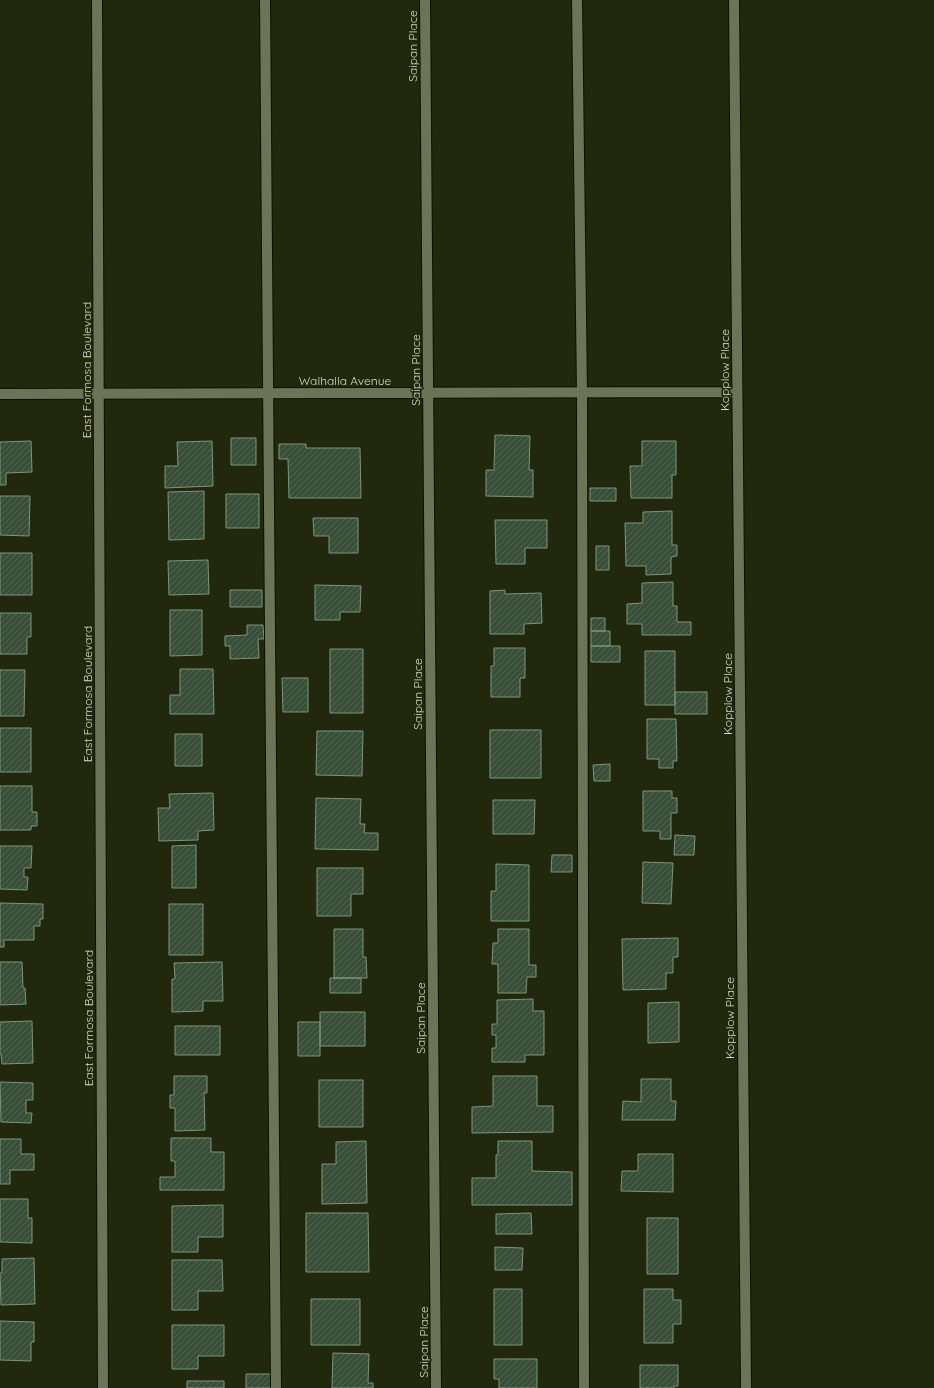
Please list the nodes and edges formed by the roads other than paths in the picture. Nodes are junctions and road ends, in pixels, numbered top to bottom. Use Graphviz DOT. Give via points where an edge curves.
graph roads {
  1 [pos="97,0"];
  2 [pos="265,0"];
  3 [pos="425,0"];
  4 [pos="577,0"];
  5 [pos="734,0"];
  6 [pos="737,392"];
  7 [pos="99,393"];
  8 [pos="268,393"];
  9 [pos="428,393"];
  10 [pos="582,393"];
  11 [pos="0,394"];
  12 [pos="103,1388"];
  13 [pos="276,1388"];
  14 [pos="436,1388"];
  15 [pos="584,1388"];
  16 [pos="746,1388"];
  1 -- 7 [label="street, East Formosa Boulevard"];
  2 -- 8 [label="street"];
  3 -- 9 [label="street, Saipan Place"];
  4 -- 10 [label="street"];
  5 -- 6 [label="street, Kopplow Place"];
  6 -- 10 [label="street, Walhalla Avenue"];
  6 -- 16 [label="street, Kopplow Place"];
  7 -- 8 [label="street, Walhalla Avenue"];
  7 -- 11 [label="street, Walhalla Avenue"];
  7 -- 12 [label="street, East Formosa Boulevard"];
  8 -- 9 [label="street, Walhalla Avenue"];
  8 -- 13 [label="street"];
  9 -- 10 [label="street, Walhalla Avenue"];
  9 -- 14 [label="street, Saipan Place"];
  10 -- 15 [label="street"];
}
